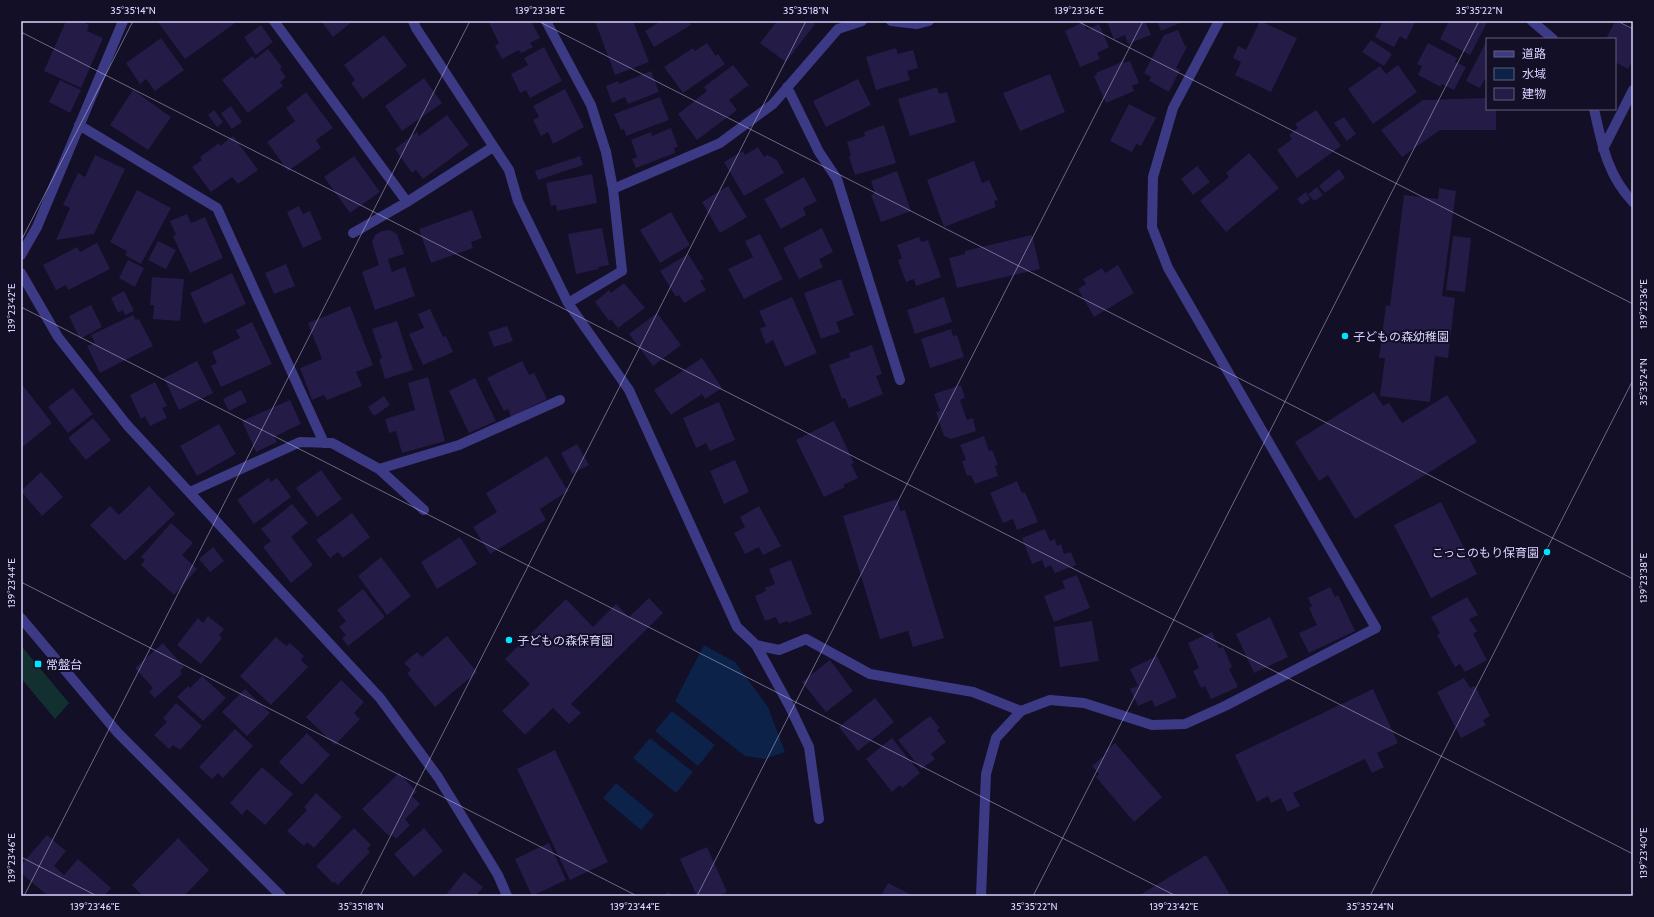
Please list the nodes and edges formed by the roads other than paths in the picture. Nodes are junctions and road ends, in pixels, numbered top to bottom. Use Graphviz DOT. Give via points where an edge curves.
graph roads {
  1 [pos="123,21"];
  2 [pos="274,21"];
  3 [pos="413,21"];
  4 [pos="546,21"];
  5 [pos="862,21"];
  6 [pos="891,21"];
  7 [pos="929,21"];
  8 [pos="1219,21"];
  9 [pos="1532,21"];
  10 [pos="1552,38"];
  11 [pos="787,87"];
  12 [pos="1633,90"];
  13 [pos="1594,110"];
  14 [pos="79,125"];
  15 [pos="493,147"];
  16 [pos="1603,149"];
  17 [pos="613,189"];
  18 [pos="407,202"];
  19 [pos="1633,202"];
  20 [pos="353,233"];
  21 [pos="21,255"];
  22 [pos="21,273"];
  23 [pos="568,303"];
  24 [pos="900,380"];
  25 [pos="560,400"];
  26 [pos="324,443"];
  27 [pos="379,469"];
  28 [pos="190,492"];
  29 [pos="424,510"];
  30 [pos="21,618"];
  31 [pos="756,645"];
  32 [pos="1021,711"];
  33 [pos="819,819"];
  34 [pos="281,896"];
  35 [pos="507,896"];
  36 [pos="981,896"];
  1 -- 14 [label="street"];
  2 -- 18 [label="street"];
  3 -- 15 [label="street"];
  4 -- 17 [label="street" via="591,105 606,152"];
  5 -- 11 [label="street" via="838,29"];
  6 -- 7 [label="street" via="917,24"];
  8 -- 32 [label="street" via="1173,108 1153,177 1152,226 1168,268 1376,628 1185,724 1152,726 1084,703 1050,700"];
  9 -- 10 [label="street"];
  11 -- 17 [label="street" via="773,104 720,143"];
  11 -- 24 [label="street" via="819,152 837,179"];
  12 -- 16 [label="street"];
  13 -- 16 [label="street"];
  14 -- 21 [label="street" via="37,227"];
  14 -- 26 [label="street" via="217,208"];
  15 -- 18 [label="street"];
  15 -- 23 [label="street" via="509,170 518,200"];
  16 -- 19 [label="street" via="1613,175"];
  17 -- 23 [label="street" via="622,271"];
  18 -- 20 [label="street"];
  22 -- 28 [label="street" via="58,338 127,425"];
  23 -- 31 [label="street" via="629,390 737,627"];
  25 -- 27 [label="street" via="459,445"];
  26 -- 27 [label="street" via="332,443"];
  26 -- 28 [label="street" via="300,442"];
  27 -- 29 [label="street"];
  28 -- 35 [label="street" via="380,698 438,777 498,875"];
  30 -- 34 [label="street" via="118,733"];
  31 -- 32 [label="street" via="779,650 806,639 870,674 973,692"];
  31 -- 33 [label="street" via="790,707 808,747"];
  32 -- 36 [label="street" via="996,738 986,774"];
}
